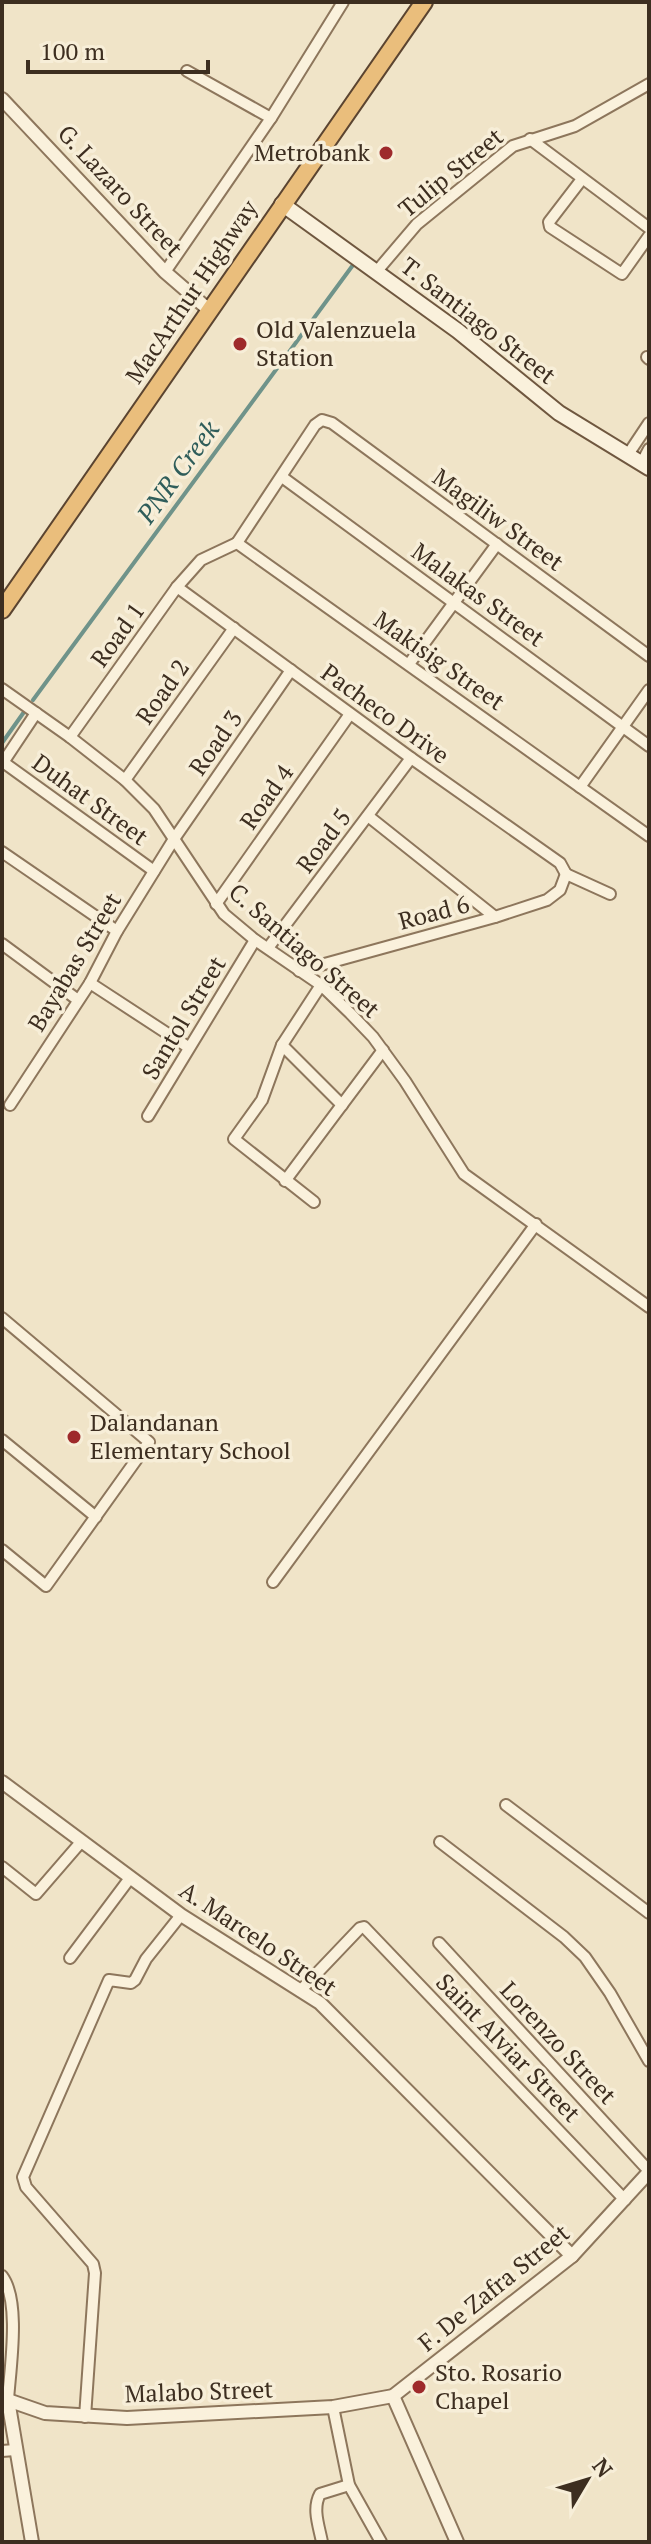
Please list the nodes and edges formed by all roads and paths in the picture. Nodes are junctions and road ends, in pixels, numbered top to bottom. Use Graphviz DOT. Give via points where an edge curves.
graph roads {
  1 [pos="424,2"];
  2 [pos="337,5"];
  3 [pos="187,71"];
  4 [pos="649,84"];
  5 [pos="2,99"];
  6 [pos="271,118"];
  7 [pos="530,139"];
  8 [pos="582,179"];
  9 [pos="282,204"];
  10 [pos="649,228"];
  11 [pos="649,236"];
  12 [pos="377,271"];
  13 [pos="165,272"];
  14 [pos="209,310"];
  15 [pos="649,423"];
  16 [pos="649,449"];
  17 [pos="627,456"];
  18 [pos="645,466"];
  19 [pos="282,477"];
  20 [pos="237,543"];
  21 [pos="497,544"];
  22 [pos="177,587"];
  23 [pos="455,603"];
  24 [pos="2,610"];
  25 [pos="234,628"];
  26 [pos="649,656"];
  27 [pos="409,664"];
  28 [pos="291,670"];
  29 [pos="2,689"];
  30 [pos="649,690"];
  31 [pos="36,713"];
  32 [pos="350,714"];
  33 [pos="623,728"];
  34 [pos="70,737"];
  35 [pos="649,746"];
  36 [pos="411,758"];
  37 [pos="2,763"];
  38 [pos="125,780"];
  39 [pos="580,787"];
  40 [pos="368,816"];
  41 [pos="649,836"];
  42 [pos="174,839"];
  43 [pos="2,852"];
  44 [pos="154,871"];
  45 [pos="566,874"];
  46 [pos="610,894"];
  47 [pos="216,904"];
  48 [pos="495,917"];
  49 [pos="117,931"];
  50 [pos="255,940"];
  51 [pos="2,944"];
  52 [pos="268,948"];
  53 [pos="299,971"];
  54 [pos="90,983"];
  55 [pos="321,985"];
  56 [pos="78,1000"];
  57 [pos="282,1045"];
  58 [pos="188,1047"];
  59 [pos="383,1050"];
  60 [pos="10,1105"];
  61 [pos="342,1105"];
  62 [pos="148,1116"];
  63 [pos="285,1181"];
  64 [pos="314,1202"];
  65 [pos="536,1224"];
  66 [pos="649,1307"];
  67 [pos="2,1318"];
  68 [pos="2,1440"];
  69 [pos="96,1517"];
  70 [pos="2,1550"];
  71 [pos="273,1582"];
  72 [pos="2,1782"];
  73 [pos="506,1805"];
  74 [pos="81,1842"];
  75 [pos="440,1842"];
  76 [pos="2,1867"];
  77 [pos="130,1878"];
  78 [pos="649,1913"];
  79 [pos="181,1915"];
  80 [pos="439,1943"];
  81 [pos="70,1958"];
  82 [pos="300,1991"];
  83 [pos="649,2061"];
  84 [pos="649,2172"];
  85 [pos="625,2200"];
  86 [pos="572,2256"];
  87 [pos="2,2276"];
  88 [pos="393,2396"];
  89 [pos="5,2399"];
  90 [pos="333,2407"];
  91 [pos="85,2417"];
  92 [pos="8,2451"];
  93 [pos="349,2485"];
  94 [pos="32,2542"];
  95 [pos="322,2542"];
  96 [pos="381,2542"];
  97 [pos="457,2542"];
  1 -- 9 [label="highway, MacArthur Highway"];
  2 -- 6 [label="street"];
  3 -- 6 [label="street"];
  4 -- 7 [label="street, Tulip Street" via="575,126"];
  5 -- 13 [label="street, G. Lazaro Street"];
  6 -- 13 [label="street"];
  7 -- 8 [label="street"];
  7 -- 12 [label="street, Tulip Street" via="513,146 438,205"];
  8 -- 10 [label="street"];
  8 -- 11 [label="street" via="550,227 622,274"];
  9 -- 12 [label="main road, T. Santiago Street"];
  9 -- 14 [label="highway, MacArthur Highway"];
  12 -- 17 [label="main road, T. Santiago Street" via="559,413"];
  13 -- 14 [label="street, G. Lazaro Street"];
  14 -- 24 [label="highway, MacArthur Highway"];
  15 -- 17 [label="street"];
  16 -- 18 [label="street"];
  17 -- 18 [label="main road, T. Santiago Street"];
  19 -- 20 [label="street"];
  19 -- 21 [label="street, Magiliw Street" via="315,425 322,420 332,423"];
  19 -- 23 [label="street, Malakas Street"];
  20 -- 22 [label="street, Road 1" via="201,560"];
  20 -- 27 [label="street, Makisig Street"];
  21 -- 23 [label="street"];
  21 -- 26 [label="street, Magiliw Street"];
  22 -- 25 [label="street, Pacheco Drive"];
  22 -- 34 [label="street, Road 1"];
  23 -- 27 [label="street"];
  23 -- 33 [label="street, Malakas Street"];
  25 -- 28 [label="street, Pacheco Drive"];
  25 -- 38 [label="street, Road 2"];
  27 -- 39 [label="street, Makisig Street"];
  28 -- 32 [label="street, Pacheco Drive"];
  28 -- 42 [label="street, Road 3"];
  29 -- 31 [label="street, C. Santiago Street"];
  30 -- 33 [label="street"];
  31 -- 34 [label="street, C. Santiago Street"];
  31 -- 37 [label="street"];
  32 -- 36 [label="street, Pacheco Drive"];
  32 -- 47 [label="street, Road 4"];
  33 -- 35 [label="street, Malakas Street"];
  33 -- 39 [label="street"];
  34 -- 38 [label="street, C. Santiago Street"];
  36 -- 40 [label="street, Road 5"];
  36 -- 45 [label="street, Pacheco Drive" via="560,863"];
  37 -- 44 [label="street, Duhat Street"];
  38 -- 42 [label="street, C. Santiago Street"];
  39 -- 41 [label="street, Makisig Street"];
  40 -- 48 [label="street"];
  40 -- 52 [label="street, Road 5"];
  42 -- 44 [label="street, Bayabas Street"];
  42 -- 47 [label="street, C. Santiago Street"];
  43 -- 49 [label="street"];
  44 -- 49 [label="street, Bayabas Street"];
  45 -- 46 [label="street, Pacheco Drive"];
  45 -- 48 [label="street, Road 6" via="560,890 547,900"];
  47 -- 50 [label="street, C. Santiago Street"];
  48 -- 53 [label="street, Road 6"];
  49 -- 54 [label="street, Bayabas Street"];
  50 -- 52 [label="street, C. Santiago Street"];
  50 -- 58 [label="street, Santol Street"];
  51 -- 56 [label="street"];
  52 -- 53 [label="street, C. Santiago Street"];
  53 -- 55 [label="street, C. Santiago Street"];
  54 -- 56 [label="street, Bayabas Street"];
  54 -- 58 [label="street"];
  55 -- 57 [label="street"];
  55 -- 59 [label="street, C. Santiago Street"];
  56 -- 60 [label="street, Bayabas Street"];
  57 -- 61 [label="street"];
  57 -- 63 [label="street" via="262,1100 234,1139"];
  58 -- 62 [label="street, Santol Street"];
  59 -- 61 [label="street"];
  59 -- 65 [label="street, C. Santiago Street" via="464,1174"];
  61 -- 63 [label="street"];
  63 -- 64 [label="street"];
  65 -- 66 [label="street, C. Santiago Street"];
  65 -- 71 [label="street"];
  67 -- 69 [label="street" via="147,1437 149,1442"];
  68 -- 69 [label="street"];
  69 -- 70 [label="street" via="46,1586"];
  72 -- 74 [label="street, A. Marcelo Street"];
  73 -- 78 [label="street"];
  74 -- 76 [label="street" via="36,1894"];
  74 -- 77 [label="street, A. Marcelo Street"];
  75 -- 83 [label="street" via="585,1957"];
  77 -- 79 [label="street, A. Marcelo Street"];
  77 -- 81 [label="street"];
  79 -- 82 [label="street, A. Marcelo Street"];
  79 -- 91 [label="street" via="135,1980 109,1980 23,2177 95,2273"];
  80 -- 84 [label="street, Lorenzo Street"];
  82 -- 85 [label="street, Saint Alviar Street" via="364,1927"];
  82 -- 86 [label="street, A. Marcelo Street" via="320,2003"];
  84 -- 85 [label="street, F. De Zafra Street"];
  85 -- 86 [label="street, F. De Zafra Street"];
  86 -- 88 [label="street, F. De Zafra Street"];
  87 -- 89 [label="street" via="11,2293"];
  88 -- 90 [label="street, Malabo Street"];
  88 -- 97 [label="street"];
  89 -- 91 [label="street, Malabo Street" via="45,2413"];
  89 -- 92 [label="street"];
  90 -- 91 [label="street, Malabo Street"];
  90 -- 93 [label="street"];
  92 -- 94 [label="street"];
  93 -- 95 [label="street" via="320,2494 317,2500"];
  93 -- 96 [label="street"];
}
